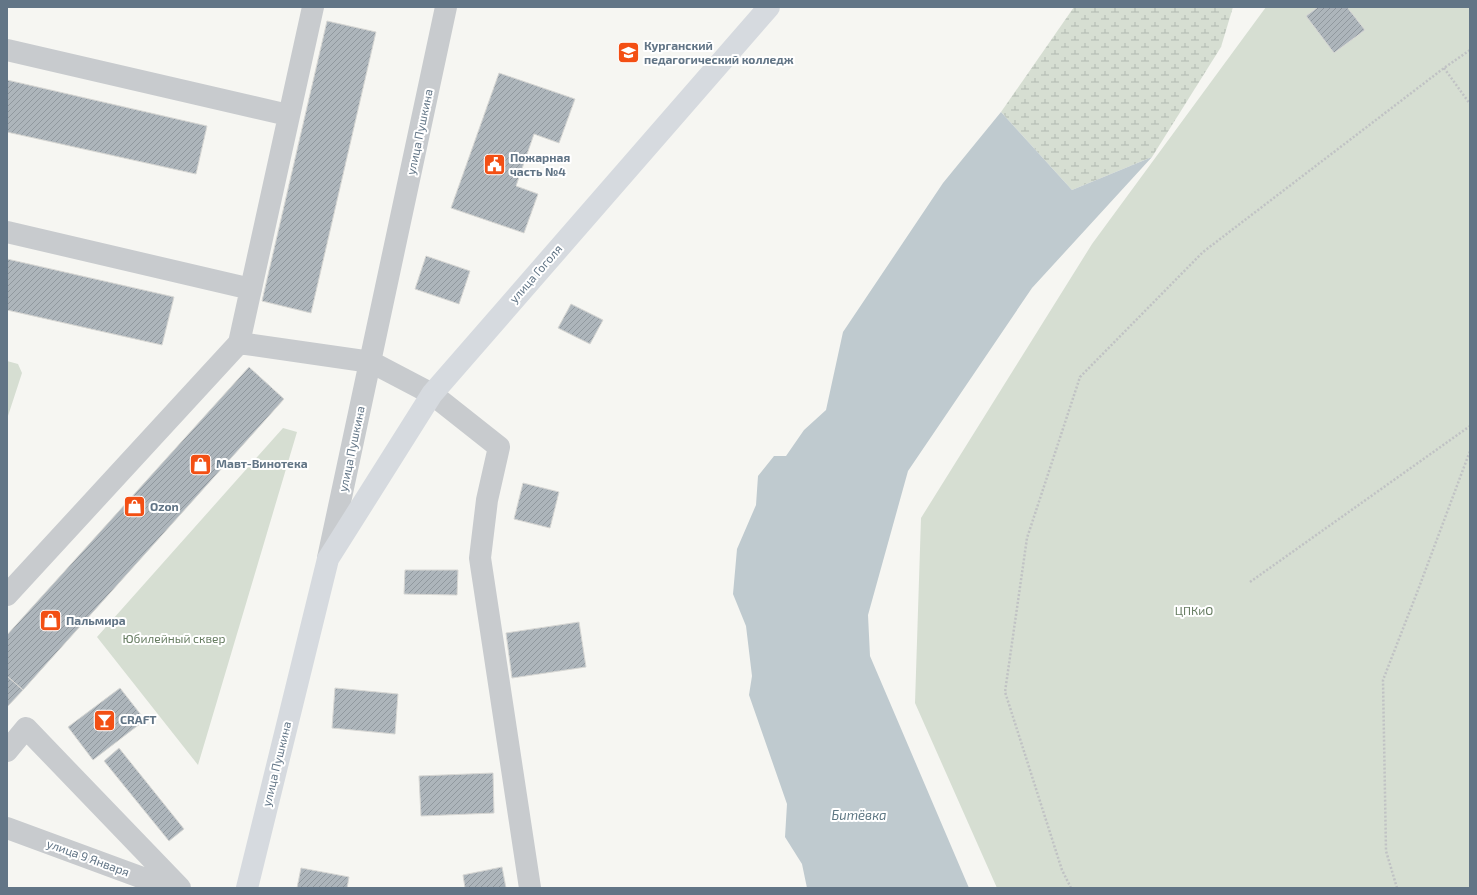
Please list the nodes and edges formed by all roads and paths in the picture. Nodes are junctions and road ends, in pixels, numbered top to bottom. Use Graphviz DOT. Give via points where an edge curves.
graph roads {
  1 [pos="312,7"];
  2 [pos="446,7"];
  3 [pos="769,7"];
  4 [pos="7,50"];
  5 [pos="1470,50"];
  6 [pos="1444,68"];
  7 [pos="1470,104"];
  8 [pos="288,115"];
  9 [pos="7,232"];
  10 [pos="250,289"];
  11 [pos="239,343"];
  12 [pos="371,362"];
  13 [pos="432,394"];
  14 [pos="1470,426"];
  15 [pos="1470,451"];
  16 [pos="328,559"];
  17 [pos="1250,582"];
  18 [pos="7,595"];
  19 [pos="7,751"];
  20 [pos="7,828"];
  21 [pos="170,888"];
  22 [pos="180,888"];
  23 [pos="247,888"];
  24 [pos="530,888"];
  25 [pos="1071,888"];
  26 [pos="1397,888"];
  1 -- 8 [label="street"];
  2 -- 12 [label="street, улица Пушкина"];
  3 -- 13 [label="main road, улица Гоголя"];
  4 -- 8 [label="street"];
  5 -- 6 [label="path"];
  6 -- 7 [label="path"];
  6 -- 25 [label="path" via="1203,252 1080,377 1027,538 1005,692 1062,870"];
  8 -- 10 [label="street"];
  9 -- 10 [label="street"];
  10 -- 11 [label="street"];
  11 -- 12 [label="street"];
  11 -- 18 [label="street"];
  12 -- 13 [label="street"];
  12 -- 16 [label="street, улица Пушкина"];
  13 -- 16 [label="main road, улица Гоголя"];
  13 -- 24 [label="street" via="499,447 480,558"];
  14 -- 17 [label="path"];
  15 -- 26 [label="path" via="1383,680 1386,850"];
  16 -- 23 [label="main road, улица Пушкина"];
  19 -- 22 [label="street" via="26,728"];
  20 -- 21 [label="street, улица 9 Января"];
}
